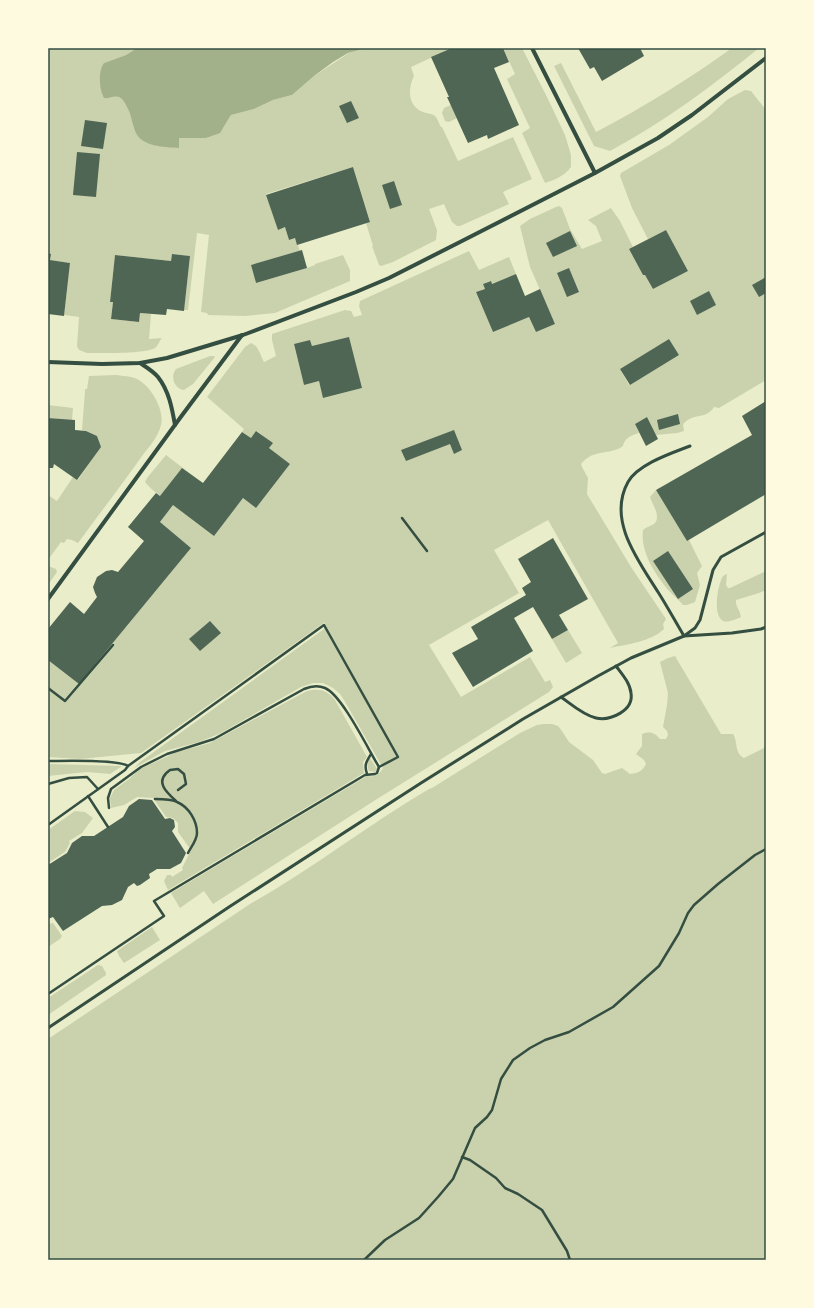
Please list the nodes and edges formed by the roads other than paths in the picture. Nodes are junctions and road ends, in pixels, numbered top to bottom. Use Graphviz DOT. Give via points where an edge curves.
graph roads {
  1 [pos="532,48"];
  2 [pos="766,58"];
  3 [pos="595,173"];
  4 [pos="243,335"];
  5 [pos="48,362"];
  6 [pos="140,363"];
  7 [pos="175,425"];
  8 [pos="690,446"];
  9 [pos="766,532"];
  10 [pos="48,599"];
  11 [pos="766,627"];
  12 [pos="684,636"];
  13 [pos="616,666"];
  14 [pos="561,697"];
  15 [pos="48,1028"];
  1 -- 3 [label="street"];
  2 -- 3 [label="street" via="658,138"];
  3 -- 4 [label="street" via="389,278"];
  4 -- 6 [label="street" via="167,358"];
  4 -- 7 [label="street"];
  5 -- 6 [label="street"];
  6 -- 7 [label="street" via="157,376 164,386"];
  7 -- 10 [label="street"];
  8 -- 12 [label="lane" via="642,468 628,481 621,499 623,526 632,549"];
  9 -- 12 [label="lane" via="721,557 713,570 700,620 695,628"];
  11 -- 12 [label="lane" via="732,633"];
  12 -- 13 [label="lane"];
  13 -- 14 [label="lane"];
  13 -- 14 [label="lane" via="629,685 631,694 630,703 616,716 595,718"];
  14 -- 15 [label="lane" via="395,799"];
}
